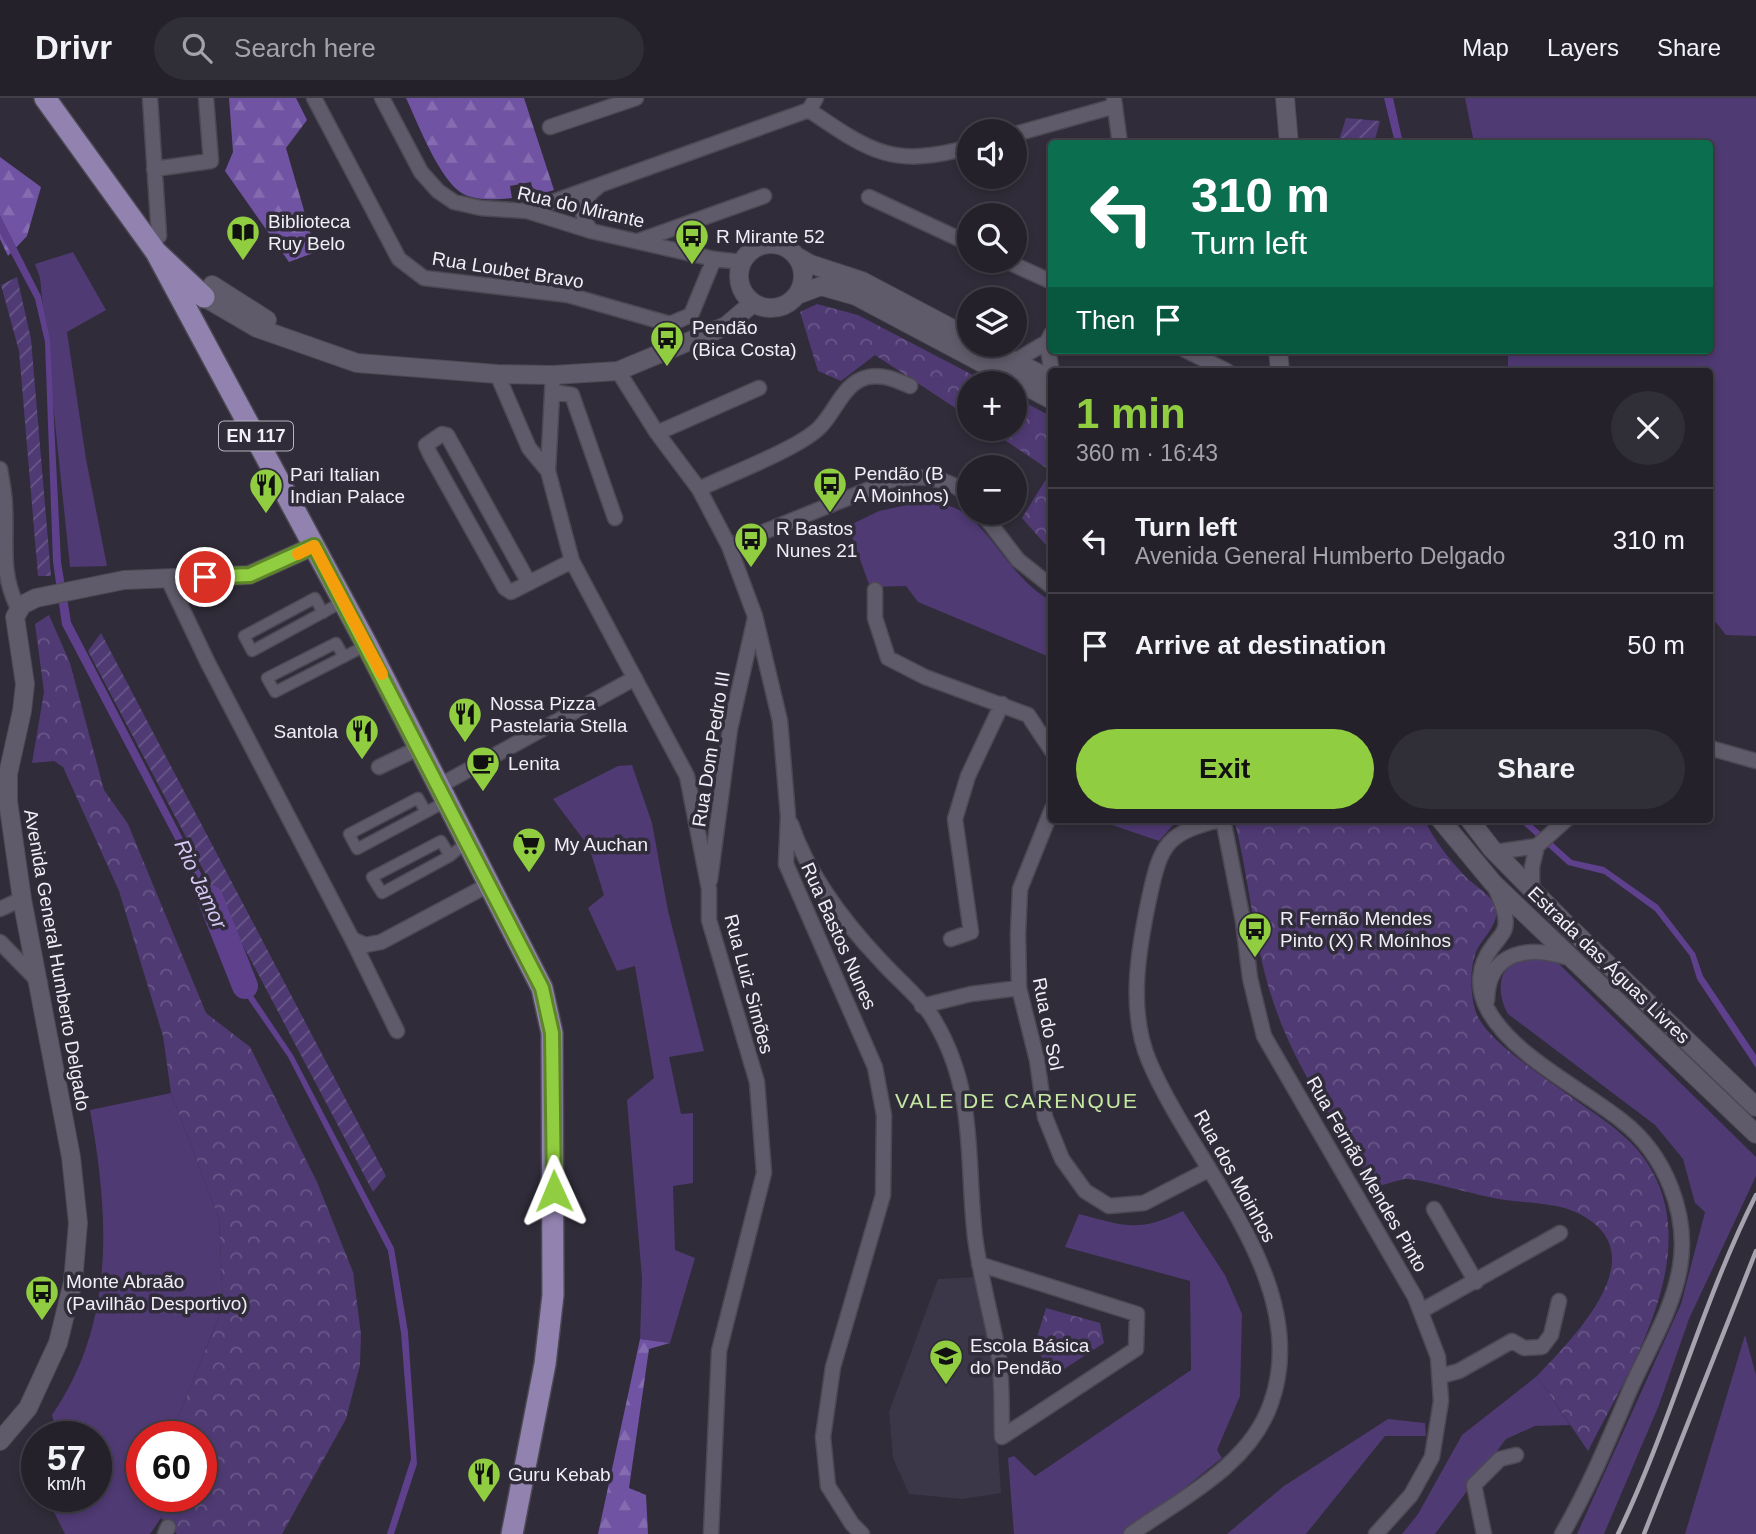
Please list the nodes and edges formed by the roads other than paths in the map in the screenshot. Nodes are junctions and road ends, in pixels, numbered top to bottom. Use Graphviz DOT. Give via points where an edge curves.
graph roads {
  1 [pos="45,98"];
  2 [pos="150,98"];
  3 [pos="206,98"];
  4 [pos="314,98"];
  5 [pos="382,98"];
  6 [pos="636,98"];
  7 [pos="1285,98"];
  8 [pos="1115,102"];
  9 [pos="813,104"];
  10 [pos="550,127"];
  11 [pos="1027,130"];
  12 [pos="1120,140"];
  13 [pos="1289,140"];
  14 [pos="957,150"];
  15 [pos="154,169"];
  16 [pos="605,182"];
  17 [pos="764,197"];
  18 [pos="869,197"];
  19 [pos="527,211"];
  20 [pos="591,231"];
  21 [pos="957,238"];
  22 [pos="641,240"];
  23 [pos="158,244"];
  24 [pos="796,256"];
  25 [pos="714,259"];
  26 [pos="742,262"];
  27 [pos="1027,271"];
  28 [pos="1048,280"];
  29 [pos="208,291"];
  30 [pos="797,295"];
  31 [pos="753,303"];
  32 [pos="198,327"];
  33 [pos="957,331"];
  34 [pos="1048,339"];
  35 [pos="1193,354"];
  36 [pos="1007,357"];
  37 [pos="1015,361"];
  38 [pos="1221,368"];
  39 [pos="618,371"];
  40 [pos="497,374"];
  41 [pos="1048,378"];
  42 [pos="553,384"];
  43 [pos="910,386"];
  44 [pos="759,388"];
  45 [pos="1048,398"];
  46 [pos="657,433"];
  47 [pos="549,447"];
  48 [pos="529,448"];
  49 [pos="0,469"];
  50 [pos="548,471"];
  51 [pos="699,489"];
  52 [pos="957,489"];
  53 [pos="615,518"];
  54 [pos="992,525"];
  55 [pos="314,546"];
  56 [pos="729,546"];
  57 [pos="572,561"];
  58 [pos="1,562"];
  59 [pos="168,579"];
  60 [pos="529,583"];
  61 [pos="1048,584"];
  62 [pos="875,590"];
  63 [pos="344,601"];
  64 [pos="18,608"];
  65 [pos="323,613"];
  66 [pos="755,616"];
  67 [pos="366,645"];
  68 [pos="344,657"];
  69 [pos="635,678"];
  70 [pos="1002,704"];
  71 [pos="1048,745"];
  72 [pos="419,748"];
  73 [pos="1713,749"];
  74 [pos="1756,761"];
  75 [pos="379,767"];
  76 [pos="443,794"];
  77 [pos="426,812"];
  78 [pos="788,816"];
  79 [pos="1048,819"];
  80 [pos="1208,823"];
  81 [pos="1224,823"];
  82 [pos="1443,823"];
  83 [pos="1472,823"];
  84 [pos="1563,823"];
  85 [pos="468,841"];
  86 [pos="1537,846"];
  87 [pos="1496,852"];
  88 [pos="450,856"];
  89 [pos="1493,883"];
  90 [pos="491,884"];
  91 [pos="709,889"];
  92 [pos="1532,889"];
  93 [pos="22,899"];
  94 [pos="0,909"];
  95 [pos="352,939"];
  96 [pos="951,939"];
  97 [pos="0,942"];
  98 [pos="1572,959"];
  99 [pos="40,983"];
  100 [pos="1019,988"];
  101 [pos="922,1006"];
  102 [pos="1487,1008"];
  103 [pos="397,1031"];
  104 [pos="1756,1107"];
  105 [pos="1756,1134"];
  106 [pos="1208,1170"];
  107 [pos="1433,1209"];
  108 [pos="1560,1233"];
  109 [pos="979,1264"];
  110 [pos="1476,1282"];
  111 [pos="1559,1301"];
  112 [pos="1421,1311"];
  113 [pos="1441,1376"];
  114 [pos="0,1441"];
  115 [pos="1516,1455"];
  116 [pos="512,1534"];
  117 [pos="711,1534"];
  118 [pos="862,1534"];
  119 [pos="1131,1534"];
  120 [pos="1376,1534"];
  121 [pos="1484,1534"];
  122 [pos="1562,1534"];
  1 -- 23 [label="main road, EN 117" via="104,184"];
  2 -- 15 [label="street"];
  3 -- 15 [label="street" via="211,161"];
  4 -- 25 [label="street, Rua Loubet Bravo" via="399,258 424,278 568,295 670,324 691,315"];
  5 -- 19 [label="street, Rua do Mirante" via="421,172 438,191 454,202"];
  6 -- 10 [label="street"];
  7 -- 13 [label="street"];
  8 -- 11 [label="street"];
  8 -- 12 [label="street"];
  9 -- 14 [label="street" via="842,132 896,157 920,158"];
  9 -- 16 [label="street"];
  15 -- 23 [label="street"];
  16 -- 19 [label="street"];
  16 -- 20 [label="street" via="589,193 582,207 582,219"];
  17 -- 22 [label="street"];
  18 -- 21 [label="street"];
  19 -- 20 [label="street, Rua do Mirante"];
  20 -- 22 [label="street, Rua do Mirante"];
  22 -- 25 [label="street, Rua do Mirante"];
  23 -- 29 [label="main road, EN 117"];
  23 -- 32 [label="main road, EN 117" via="180,301"];
  24 -- 26 [label="street" via="767,244"];
  24 -- 30 [label="street" via="803,275"];
  24 -- 33 [label="street" via="862,281"];
  25 -- 26 [label="street, Rua do Mirante"];
  26 -- 31 [label="street" via="741,289"];
  27 -- 28 [label="street"];
  29 -- 32 [label="main road" via="196,310"];
  29 -- 40 [label="street" via="236,317 357,363"];
  30 -- 31 [label="street" via="772,308"];
  30 -- 45 [label="street" via="821,286 856,296"];
  31 -- 39 [label="street" via="726,326"];
  32 -- 55 [label="main road, EN 117"];
  34 -- 37 [label="street"];
  35 -- 38 [label="street"];
  36 -- 37 [label="street"];
  37 -- 41 [label="street"];
  39 -- 42 [label="street"];
  39 -- 46 [label="street, Rua Bastos Nunes"];
  40 -- 42 [label="street"];
  40 -- 48 [label="street, Rua Luiz Simões"];
  42 -- 47 [label="street, Rua Luiz Simões"];
  42 -- 53 [label="street" via="572,395"];
  43 -- 51 [label="street" via="887,377 867,377 850,387 820,427 803,439"];
  44 -- 46 [label="street"];
  46 -- 51 [label="street, Rua Bastos Nunes"];
  47 -- 48 [label="street" via="543,451"];
  47 -- 50 [label="street, Rua Luiz Simões"];
  48 -- 50 [label="street, Rua Luiz Simões"];
  49 -- 58 [label="street" via="5,508"];
  50 -- 57 [label="street, Rua Luiz Simões"];
  51 -- 56 [label="street, Rua Bastos Nunes"];
  52 -- 56 [label="street" via="945,481 901,478"];
  54 -- 61 [label="street" via="1027,569"];
  55 -- 59 [label="street" via="250,575"];
  55 -- 63 [label="main road, EN 117"];
  56 -- 66 [label="street, Rua Bastos Nunes"];
  57 -- 60 [label="street"];
  57 -- 69 [label="street, Rua Luiz Simões"];
  58 -- 64 [label="street" via="6,587"];
  59 -- 64 [label="street" via="78,588 28,600"];
  59 -- 95 [label="street"];
  60 -- 60 [label="street" via="447,436 430,440 426,445 430,454 505,588 512,592"];
  62 -- 70 [label="street" via="875,618 888,658 925,677"];
  63 -- 65 [label="street"];
  63 -- 67 [label="main road, EN 117"];
  64 -- 93 [label="street, Avenida General Humberto Delgado" via="15,631 24,684 8,774 8,802"];
  65 -- 65 [label="street" via="252,651 244,636 315,598"];
  66 -- 78 [label="street, Rua Bastos Nunes" via="780,721"];
  66 -- 91 [label="street, Rua Dom Pedro III" via="730,729"];
  67 -- 68 [label="street"];
  67 -- 72 [label="main road, EN 117"];
  68 -- 68 [label="street" via="275,692 267,678 336,643"];
  69 -- 76 [label="street"];
  69 -- 91 [label="street, Rua Luiz Simões" via="687,776"];
  70 -- 71 [label="street" via="1028,715"];
  70 -- 96 [label="street" via="968,776 955,819 971,932"];
  72 -- 75 [label="street"];
  72 -- 76 [label="main road, EN 117"];
  73 -- 74 [label="street"];
  76 -- 77 [label="street"];
  76 -- 85 [label="main road, EN 117"];
  77 -- 77 [label="street" via="418,798 349,834 356,849"];
  78 -- 101 [label="street" via="797,843 836,906"];
  78 -- 118 [label="street, Rua Bastos Nunes" via="786,864 875,1067 884,1115 883,1195 833,1367 822,1437 828,1486"];
  79 -- 100 [label="street, Rua do Sol" via="1020,889"];
  80 -- 106 [label="street, Rua dos Moinhos" via="1166,842 1143,926 1135,996 1148,1059"];
  81 -- 112 [label="street, Rua Fernão Mendes Pinto" via="1264,1036"];
  82 -- 89 [label="street, Estrada das Águas Livres"];
  83 -- 87 [label="street, Estrada das Águas Livres"];
  84 -- 86 [label="street"];
  85 -- 88 [label="street"];
  85 -- 90 [label="main road, EN 117"];
  86 -- 87 [label="street"];
  86 -- 92 [label="street"];
  87 -- 92 [label="street, Estrada das Águas Livres"];
  88 -- 88 [label="street" via="441,841 372,877 382,893"];
  89 -- 98 [label="street, Estrada das Águas Livres"];
  89 -- 102 [label="street" via="1505,928 1481,971"];
  90 -- 95 [label="street" via="381,942 365,945"];
  90 -- 116 [label="main road, EN 117" via="542,988 552,1033 553,1296 545,1364"];
  91 -- 117 [label="street, Rua Luiz Simões" via="709,920 757,1082 764,1173 719,1351"];
  92 -- 104 [label="street, Estrada das Águas Livres"];
  93 -- 94 [label="street"];
  93 -- 99 [label="street, Avenida General Humberto Delgado"];
  95 -- 103 [label="street"];
  97 -- 99 [label="street"];
  98 -- 102 [label="street" via="1535,950 1511,956 1493,975"];
  98 -- 105 [label="street, Estrada das Águas Livres"];
  99 -- 114 [label="street, Avenida General Humberto Delgado" via="75,1188 77,1252 58,1343 28,1408"];
  100 -- 101 [label="street"];
  100 -- 106 [label="street, Rua do Sol" via="1045,1117 1062,1159 1085,1191 1109,1206 1144,1203"];
  101 -- 109 [label="street" via="938,1028 964,1090"];
  102 -- 122 [label="street" via="1525,1050 1637,1134 1667,1175 1681,1233 1680,1268 1661,1320 1605,1450"];
  106 -- 119 [label="street, Rua dos Moinhos" via="1268,1275 1279,1316 1281,1359 1271,1403 1249,1446 1220,1472"];
  107 -- 110 [label="street"];
  108 -- 110 [label="street"];
  109 -- 109 [label="street" via="999,1355 1002,1437 1136,1349 1137,1314"];
  110 -- 112 [label="street"];
  111 -- 113 [label="street" via="1551,1335 1542,1346 1524,1348 1512,1341"];
  112 -- 113 [label="street, Rua Fernão Mendes Pinto"];
  113 -- 120 [label="street, Rua Fernão Mendes Pinto" via="1440,1423 1426,1470 1411,1495"];
  115 -- 121 [label="street" via="1500,1458 1474,1485"];
}
